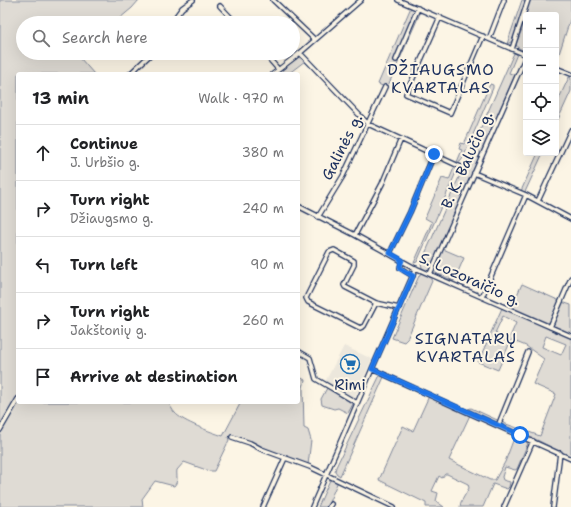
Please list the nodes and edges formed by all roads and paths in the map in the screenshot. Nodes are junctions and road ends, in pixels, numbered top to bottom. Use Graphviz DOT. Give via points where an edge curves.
graph roads {
  1 [pos="193,0"];
  2 [pos="273,0"];
  3 [pos="361,0"];
  4 [pos="398,0"];
  5 [pos="504,0"];
  6 [pos="528,0"];
  7 [pos="220,6"];
  8 [pos="418,8"];
  9 [pos="176,16"];
  10 [pos="229,16"];
  11 [pos="290,16"];
  12 [pos="440,18"];
  13 [pos="300,26"];
  14 [pos="483,36"];
  15 [pos="489,39"];
  16 [pos="315,40"];
  17 [pos="512,49"];
  18 [pos="300,53"];
  19 [pos="523,54"];
  20 [pos="145,60"];
  21 [pos="270,60"];
  22 [pos="290,60"];
  23 [pos="396,60"];
  24 [pos="523,62"];
  25 [pos="278,69"];
  26 [pos="559,69"];
  27 [pos="132,72"];
  28 [pos="275,72"];
  29 [pos="571,74"];
  30 [pos="385,87"];
  31 [pos="368,124"];
  32 [pos="571,130"];
  33 [pos="401,140"];
  34 [pos="434,154"];
  35 [pos="461,167"];
  36 [pos="474,173"];
  37 [pos="526,195"];
  38 [pos="538,201"];
  39 [pos="300,207"];
  40 [pos="318,217"];
  41 [pos="571,219"];
  42 [pos="355,235"];
  43 [pos="390,253"];
  44 [pos="402,260"];
  45 [pos="416,268"];
  46 [pos="430,274"];
  47 [pos="413,276"];
  48 [pos="571,278"];
  49 [pos="482,297"];
  50 [pos="376,303"];
  51 [pos="399,308"];
  52 [pos="550,327"];
  53 [pos="571,336"];
  54 [pos="300,352"];
  55 [pos="528,352"];
  56 [pos="372,369"];
  57 [pos="16,403"];
  58 [pos="357,403"];
  59 [pos="498,426"];
  60 [pos="0,430"];
  61 [pos="232,437"];
  62 [pos="533,441"];
  63 [pos="560,453"];
  64 [pos="285,458"];
  65 [pos="571,459"];
  66 [pos="326,474"];
  67 [pos="263,507"];
  68 [pos="312,507"];
  69 [pos="394,507"];
  70 [pos="504,507"];
  71 [pos="553,507"];
  1 -- 9 [label="street"];
  2 -- 11 [label="street"];
  3 -- 16 [label="street"];
  4 -- 8 [label="street"];
  5 -- 15 [label="street"];
  6 -- 17 [label="street"];
  7 -- 10 [label="street"];
  8 -- 12 [label="street"];
  8 -- 23 [label="street"];
  12 -- 14 [label="street"];
  12 -- 14 [label="street" via="406,94 450,113"];
  13 -- 16 [label="street"];
  14 -- 15 [label="street"];
  15 -- 17 [label="street"];
  16 -- 18 [label="street"];
  17 -- 19 [label="street"];
  18 -- 31 [label="street"];
  20 -- 27 [label="street"];
  21 -- 25 [label="street"];
  22 -- 25 [label="street"];
  24 -- 36 [label="street, B. K. Balučio g."];
  25 -- 28 [label="street"];
  26 -- 29 [label="street"];
  30 -- 31 [label="street, Galinės g."];
  31 -- 33 [label="street"];
  31 -- 40 [label="street, Galinės g." via="343,176"];
  32 -- 38 [label="street"];
  33 -- 34 [label="street"];
  33 -- 42 [label="street" via="382,184"];
  34 -- 35 [label="street"];
  34 -- 43 [label="street"];
  36 -- 37 [label="street"];
  36 -- 46 [label="street, B. K. Balučio g."];
  37 -- 38 [label="street"];
  37 -- 49 [label="street"];
  38 -- 41 [label="street"];
  39 -- 40 [label="street, S. Lozoraičio g."];
  40 -- 42 [label="street, S. Lozoraičio g."];
  42 -- 43 [label="street, S. Lozoraičio g."];
  43 -- 44 [label="street, S. Lozoraičio g."];
  44 -- 45 [label="street, S. Lozoraičio g."];
  44 -- 47 [label="street" via="400,268"];
  45 -- 46 [label="street, S. Lozoraičio g."];
  45 -- 47 [label="street"];
  46 -- 49 [label="street, S. Lozoraičio g."];
  47 -- 51 [label="street"];
  48 -- 52 [label="street"];
  49 -- 52 [label="street, S. Lozoraičio g."];
  50 -- 50 [label="street" via="345,287 354,261 334,250 329,252 306,298 308,302 360,328 364,326"];
  50 -- 51 [label="street"];
  51 -- 56 [label="street"];
  52 -- 53 [label="street, S. Lozoraičio g."];
  54 -- 58 [label="street" via="310,358 316,379"];
  55 -- 59 [label="street"];
  56 -- 58 [label="street"];
  56 -- 59 [label="street"];
  57 -- 60 [label="street"];
  58 -- 66 [label="street"];
  59 -- 62 [label="street"];
  61 -- 64 [label="street"];
  62 -- 63 [label="street"];
  62 -- 70 [label="street"];
  63 -- 65 [label="street"];
  63 -- 71 [label="street"];
  64 -- 66 [label="street"];
  64 -- 67 [label="street"];
  66 -- 68 [label="street"];
  66 -- 69 [label="street"];
}
